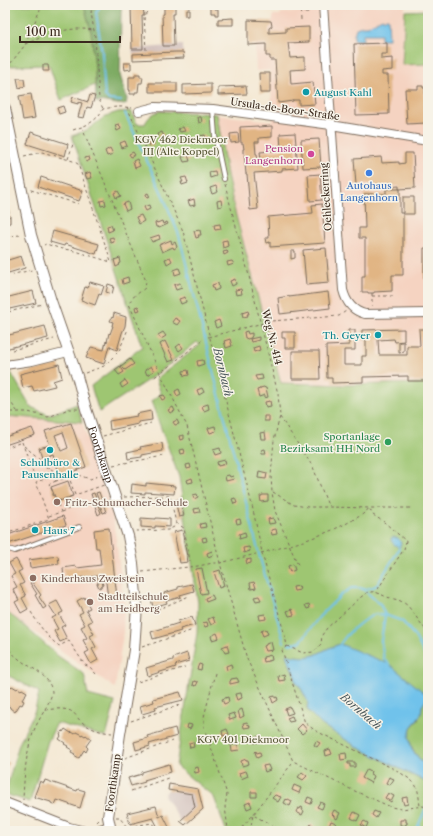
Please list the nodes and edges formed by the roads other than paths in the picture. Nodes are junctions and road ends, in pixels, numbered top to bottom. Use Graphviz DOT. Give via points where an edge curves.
graph roads {
  1 [pos="323,5"];
  2 [pos="5,108"];
  3 [pos="213,109"];
  4 [pos="139,110"];
  5 [pos="331,125"];
  6 [pos="428,141"];
  7 [pos="224,179"];
  8 [pos="428,313"];
  9 [pos="68,352"];
  10 [pos="5,365"];
  11 [pos="79,527"];
  12 [pos="5,548"];
  13 [pos="5,802"];
  14 [pos="110,825"];
  15 [pos="95,827"];
  16 [pos="85,831"];
  1 -- 5 [label="street, Oehleckerring"];
  2 -- 9 [label="street, Foorthkamp" via="31,235"];
  3 -- 4 [label="street, Ursula-de-Boor-Straße" via="155,107"];
  3 -- 5 [label="street, Ursula-de-Boor-Straße"];
  3 -- 7 [label="lane" via="215,136"];
  5 -- 6 [label="street, Ursula-de-Boor-Straße"];
  5 -- 8 [label="street, Oehleckerring" via="342,290 346,300 360,313"];
  9 -- 10 [label="street"];
  9 -- 14 [label="street, Foorthkamp" via="127,531 137,606 134,650 116,761"];
  11 -- 12 [label="lane" via="15,551"];
  13 -- 16 [label="street"];
  14 -- 15 [label="street"];
}
